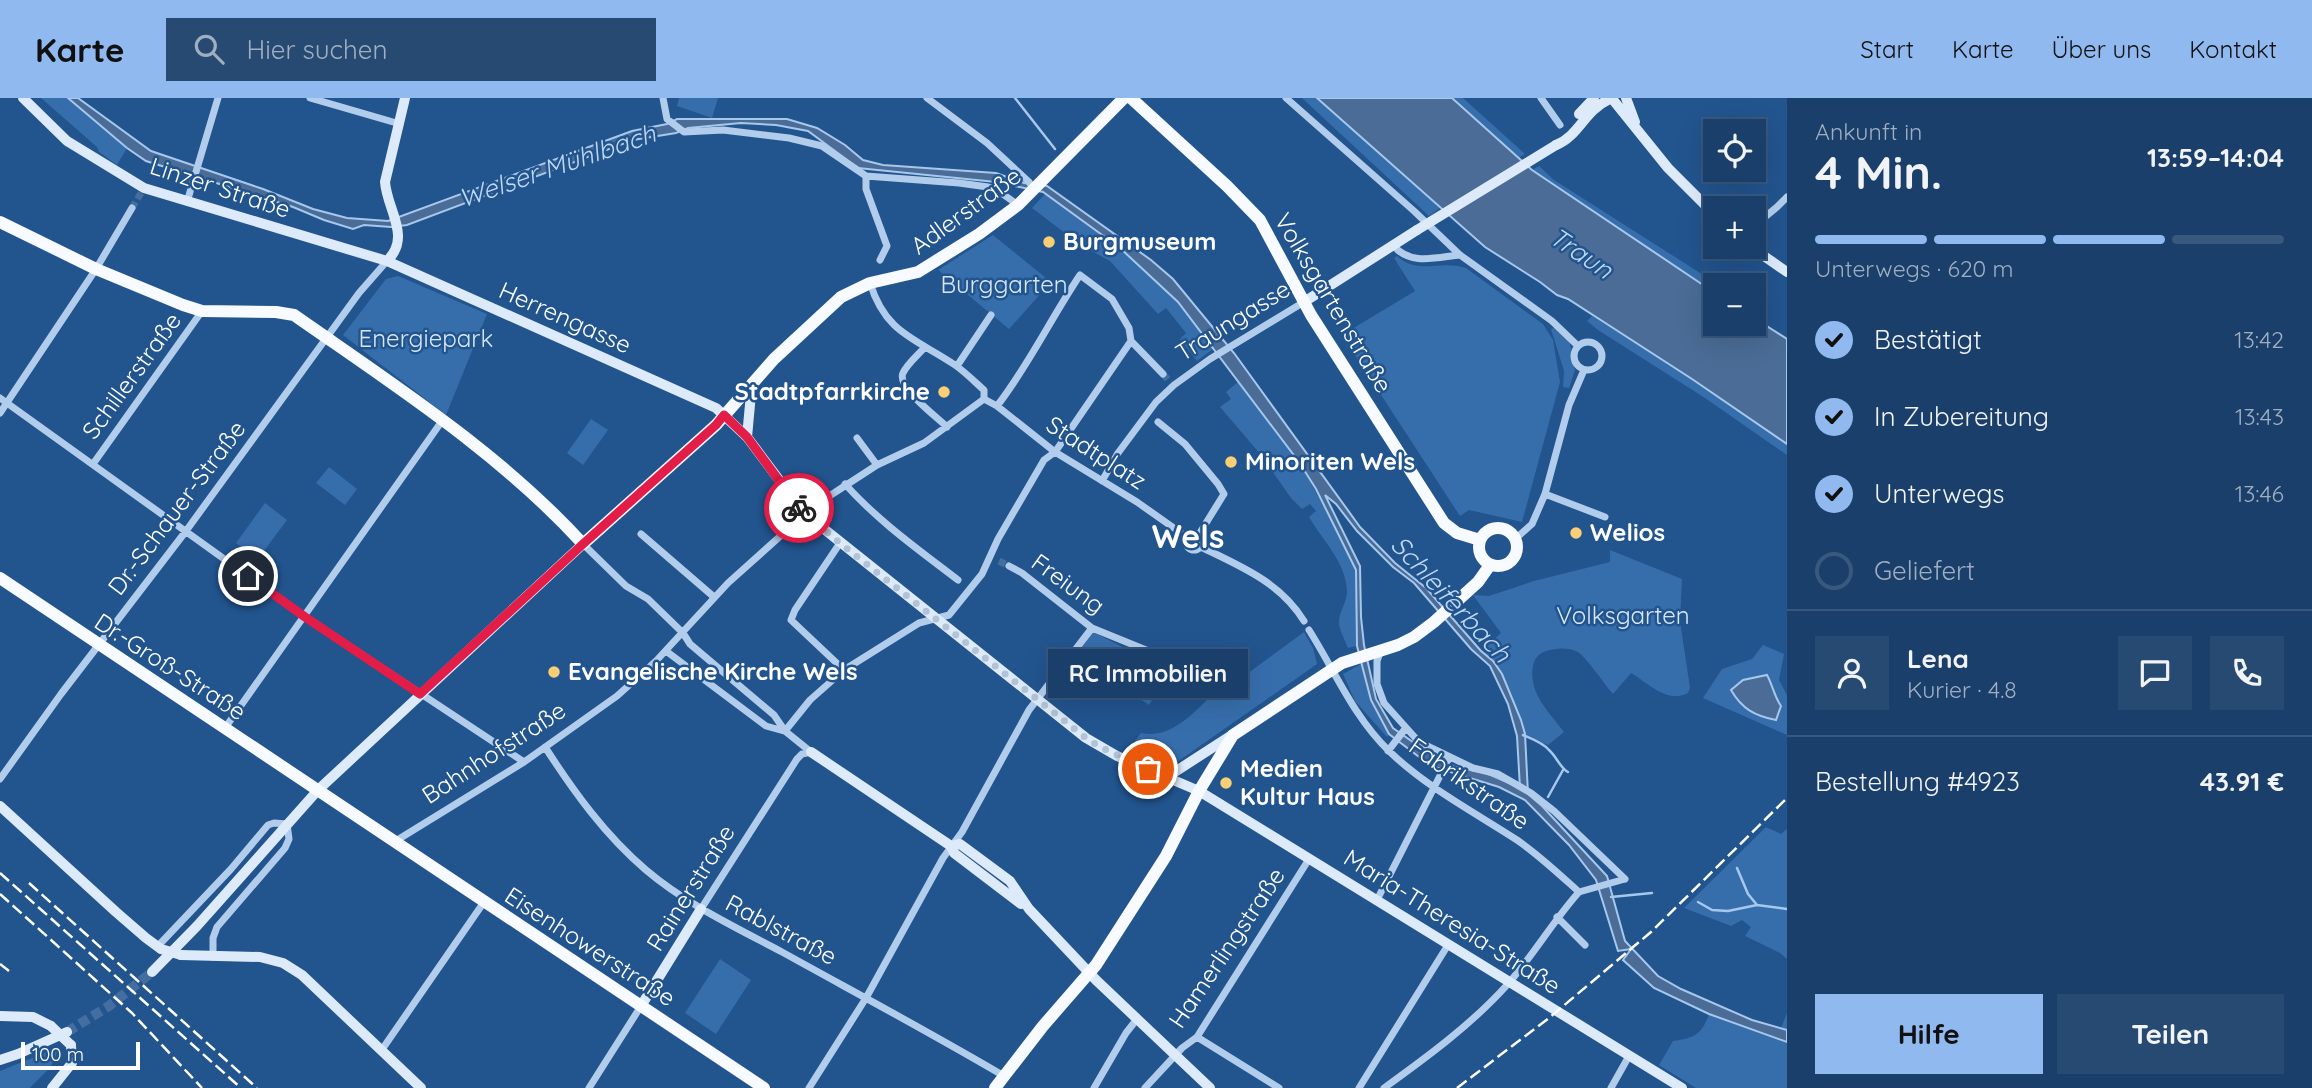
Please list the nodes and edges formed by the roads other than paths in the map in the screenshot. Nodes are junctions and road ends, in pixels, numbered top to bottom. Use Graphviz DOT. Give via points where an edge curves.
graph roads {
  1 [pos="23,98"];
  2 [pos="218,98"];
  3 [pos="310,98"];
  4 [pos="405,98"];
  5 [pos="663,98"];
  6 [pos="927,98"];
  7 [pos="1124,98"];
  8 [pos="1131,98"];
  9 [pos="1286,98"];
  10 [pos="1541,98"];
  11 [pos="1594,98"];
  12 [pos="1626,98"];
  13 [pos="1612,99"];
  14 [pos="400,124"];
  15 [pos="1560,124"];
  16 [pos="1637,128"];
  17 [pos="1556,145"];
  18 [pos="866,176"];
  19 [pos="1034,187"];
  20 [pos="1787,197"];
  21 [pos="187,202"];
  22 [pos="1703,203"];
  23 [pos="1018,205"];
  24 [pos="132,208"];
  25 [pos="1766,216"];
  26 [pos="0,222"];
  27 [pos="1394,246"];
  28 [pos="1460,255"];
  29 [pos="1766,257"];
  30 [pos="880,260"];
  31 [pos="387,261"];
  32 [pos="96,269"];
  33 [pos="1787,272"];
  34 [pos="870,283"];
  35 [pos="1304,302"];
  36 [pos="202,311"];
  37 [pos="991,315"];
  38 [pos="327,338"];
  39 [pos="1131,341"];
  40 [pos="1578,346"];
  41 [pos="925,347"];
  42 [pos="957,366"];
  43 [pos="1584,370"];
  44 [pos="1163,374"];
  45 [pos="752,383"];
  46 [pos="3,400"];
  47 [pos="984,400"];
  48 [pos="997,405"];
  49 [pos="0,413"];
  50 [pos="724,415"];
  51 [pos="1152,417"];
  52 [pos="442,421"];
  53 [pos="947,427"];
  54 [pos="1068,433"];
  55 [pos="747,437"];
  56 [pos="857,438"];
  57 [pos="1062,442"];
  58 [pos="1055,452"];
  59 [pos="93,464"];
  60 [pos="877,466"];
  61 [pos="1102,481"];
  62 [pos="845,484"];
  63 [pos="1545,494"];
  64 [pos="804,513"];
  65 [pos="1605,517"];
  66 [pos="186,531"];
  67 [pos="641,534"];
  68 [pos="1198,536"];
  69 [pos="1188,538"];
  70 [pos="1480,540"];
  71 [pos="1515,540"];
  72 [pos="840,543"];
  73 [pos="583,544"];
  74 [pos="1201,547"];
  75 [pos="991,558"];
  76 [pos="999,561"];
  77 [pos="1490,565"];
  78 [pos="1009,566"];
  79 [pos="0,578"];
  80 [pos="958,580"];
  81 [pos="714,597"];
  82 [pos="305,617"];
  83 [pos="936,620"];
  84 [pos="1304,621"];
  85 [pos="1092,628"];
  86 [pos="1309,630"];
  87 [pos="682,633"];
  88 [pos="99,645"];
  89 [pos="1381,650"];
  90 [pos="666,651"];
  91 [pos="1181,667"];
  92 [pos="844,670"];
  93 [pos="1331,670"];
  94 [pos="420,694"];
  95 [pos="1036,699"];
  96 [pos="226,728"];
  97 [pos="785,731"];
  98 [pos="1403,732"];
  99 [pos="1233,735"];
  100 [pos="545,747"];
  101 [pos="1390,748"];
  102 [pos="811,752"];
  103 [pos="1448,760"];
  104 [pos="524,762"];
  105 [pos="1167,778"];
  106 [pos="0,779"];
  107 [pos="1433,786"];
  108 [pos="318,790"];
  109 [pos="1199,792"];
  110 [pos="0,806"];
  111 [pos="287,824"];
  112 [pos="393,842"];
  113 [pos="951,846"];
  114 [pos="1309,859"];
  115 [pos="1579,892"];
  116 [pos="1377,900"];
  117 [pos="484,902"];
  118 [pos="701,909"];
  119 [pos="1557,917"];
  120 [pos="1448,944"];
  121 [pos="1585,945"];
  122 [pos="159,948"];
  123 [pos="213,957"];
  124 [pos="152,971"];
  125 [pos="1089,972"];
  126 [pos="1509,983"];
  127 [pos="866,998"];
  128 [pos="641,1006"];
  129 [pos="0,1016"];
  130 [pos="1137,1020"];
  131 [pos="67,1032"];
  132 [pos="1197,1037"];
  133 [pos="381,1051"];
  134 [pos="1175,1055"];
  135 [pos="1629,1056"];
  136 [pos="0,1060"];
  137 [pos="1004,1076"];
  138 [pos="52,1088"];
  139 [pos="421,1088"];
  140 [pos="589,1088"];
  141 [pos="764,1088"];
  142 [pos="809,1088"];
  143 [pos="995,1088"];
  144 [pos="1094,1088"];
  145 [pos="1145,1088"];
  146 [pos="1210,1088"];
  147 [pos="1279,1088"];
  148 [pos="1359,1088"];
  149 [pos="1384,1088"];
  150 [pos="1611,1088"];
  151 [pos="1682,1088"];
  1 -- 21 [label="main road, Linzer Straße" via="67,141 144,188"];
  2 -- 21 [label="street"];
  3 -- 14 [label="street"];
  4 -- 14 [label="main road"];
  5 -- 18 [label="street" via="667,119 681,131 723,130 822,146"];
  6 -- 19 [label="street" via="987,143"];
  7 -- 19 [label="main road, Adlerstraße"];
  8 -- 35 [label="main road, Volksgartenstraße" via="1260,220"];
  9 -- 28 [label="street"];
  10 -- 15 [label="street"];
  11 -- 17 [label="main road"];
  12 -- 16 [label="main road"];
  13 -- 16 [label="main road"];
  13 -- 17 [label="main road" via="1586,115 1571,136"];
  14 -- 31 [label="main road" via="385,182 399,229 397,246"];
  16 -- 22 [label="main road"];
  17 -- 27 [label="main road, Traungasse, bridge"];
  18 -- 23 [label="street" via="988,187"];
  18 -- 30 [label="street" via="866,189 887,246"];
  19 -- 23 [label="main road, Adlerstraße"];
  20 -- 25 [label="street"];
  21 -- 31 [label="main road, Linzer Straße"];
  23 -- 34 [label="main road, Adlerstraße" via="918,272"];
  24 -- 32 [label="street"];
  26 -- 32 [label="main road"];
  27 -- 28 [label="street" via="1412,258"];
  27 -- 35 [label="main road, Traungasse"];
  28 -- 40 [label="street" via="1552,321"];
  29 -- 33 [label="main road"];
  31 -- 38 [label="street, Dr.-Schauer-Straße"];
  31 -- 50 [label="main road, Herrengasse"];
  32 -- 36 [label="main road"];
  32 -- 46 [label="street"];
  34 -- 41 [label="street" via="882,313"];
  34 -- 45 [label="main road, Adlerstraße" via="841,297"];
  35 -- 51 [label="street, Traungasse" via="1172,384"];
  35 -- 70 [label="main road, Volksgartenstraße" via="1444,523"];
  36 -- 38 [label="main road" via="287,313"];
  36 -- 59 [label="street, Schillerstraße"];
  37 -- 42 [label="street"];
  38 -- 52 [label="main road"];
  38 -- 66 [label="street, Dr.-Schauer-Straße"];
  39 -- 44 [label="street"];
  39 -- 48 [label="street" via="1129,328 1112,299 1080,275 1027,365"];
  39 -- 54 [label="street"];
  40 -- 43 [label="street" via="1575,362"];
  40 -- 43 [label="street" via="1591,343 1601,353 1594,369"];
  41 -- 42 [label="street"];
  41 -- 53 [label="street" via="901,378 906,390"];
  42 -- 47 [label="street" via="984,390"];
  43 -- 63 [label="street" via="1569,405"];
  45 -- 50 [label="main road, Adlerstraße"];
  45 -- 55 [label="main road"];
  46 -- 49 [label="street"];
  46 -- 59 [label="street"];
  47 -- 48 [label="street, Stadtplatz"];
  47 -- 53 [label="street, Bahnhofstraße"];
  48 -- 58 [label="street, Stadtplatz"];
  50 -- 55 [label="main road, Herrengasse"];
  50 -- 73 [label="main road, Adlerstraße"];
  51 -- 61 [label="street, Traungasse" via="1118,453"];
  51 -- 68 [label="street" via="1185,444 1224,494"];
  52 -- 73 [label="main road" via="500,466"];
  52 -- 82 [label="street"];
  53 -- 60 [label="street, Bahnhofstraße"];
  55 -- 64 [label="main road, Herrengasse"];
  56 -- 60 [label="street"];
  57 -- 58 [label="street"];
  58 -- 61 [label="street, Stadtplatz"];
  58 -- 75 [label="street" via="1033,477"];
  59 -- 66 [label="street"];
  60 -- 62 [label="street, Bahnhofstraße"];
  61 -- 69 [label="street, Stadtplatz"];
  62 -- 64 [label="street, Bahnhofstraße"];
  62 -- 80 [label="street"];
  63 -- 65 [label="street"];
  63 -- 71 [label="street" via="1532,524"];
  64 -- 72 [label="main road, Herrengasse"];
  64 -- 81 [label="street, Bahnhofstraße"];
  66 -- 82 [label="street"];
  66 -- 88 [label="street, Dr.-Schauer-Straße"];
  67 -- 81 [label="street"];
  68 -- 69 [label="street"];
  68 -- 74 [label="street"];
  69 -- 74 [label="street, Stadtplatz" via="1191,550"];
  70 -- 71 [label="main road" via="1488,531 1500,528"];
  70 -- 77 [label="main road" via="1479,552"];
  71 -- 77 [label="main road" via="1511,561"];
  72 -- 83 [label="main road, Herrengasse"];
  72 -- 92 [label="street" via="791,620"];
  73 -- 87 [label="street"];
  73 -- 94 [label="main road"];
  74 -- 84 [label="street, Stadtplatz" via="1269,583"];
  75 -- 76 [label="street, Freiung"];
  75 -- 83 [label="street" via="950,615"];
  77 -- 89 [label="main road" via="1443,615 1414,637"];
  78 -- 85 [label="street, Freiung"];
  79 -- 88 [label="main road, Dr.-Groß-Straße"];
  81 -- 87 [label="street, Bahnhofstraße"];
  82 -- 94 [label="street"];
  82 -- 96 [label="street"];
  83 -- 92 [label="street" via="919,624"];
  83 -- 95 [label="main road, Maria-Theresia-Straße"];
  85 -- 91 [label="street, Freiung"];
  85 -- 95 [label="street"];
  86 -- 93 [label="street"];
  87 -- 90 [label="street, Bahnhofstraße"];
  87 -- 97 [label="street" via="690,645 774,715"];
  88 -- 96 [label="main road, Dr.-Groß-Straße"];
  88 -- 106 [label="street, Dr.-Schauer-Straße"];
  89 -- 93 [label="main road"];
  89 -- 98 [label="street" via="1377,684"];
  90 -- 97 [label="street" via="766,726"];
  90 -- 100 [label="street, Bahnhofstraße" via="617,695"];
  92 -- 97 [label="street" via="810,700"];
  93 -- 99 [label="main road"];
  93 -- 101 [label="street, Fabrikstraße" via="1358,715"];
  94 -- 104 [label="street"];
  94 -- 108 [label="main road"];
  95 -- 105 [label="main road, Maria-Theresia-Straße" via="1100,747"];
  95 -- 113 [label="street"];
  96 -- 108 [label="main road, Dr.-Groß-Straße"];
  97 -- 102 [label="street"];
  98 -- 101 [label="street"];
  98 -- 103 [label="street"];
  99 -- 105 [label="main road"];
  99 -- 109 [label="main road"];
  100 -- 104 [label="street, Bahnhofstraße"];
  100 -- 118 [label="street, Rablstraße" via="609,834 635,861"];
  101 -- 107 [label="street, Fabrikstraße"];
  102 -- 113 [label="main road"];
  102 -- 118 [label="street, Rainerstraße" via="797,759"];
  103 -- 107 [label="street"];
  103 -- 115 [label="street" via="1498,774 1531,793 1625,879"];
  104 -- 112 [label="street, Bahnhofstraße"];
  105 -- 109 [label="main road, Maria-Theresia-Straße"];
  107 -- 115 [label="street, Fabrikstraße" via="1519,842"];
  107 -- 116 [label="street"];
  108 -- 111 [label="main road"];
  108 -- 112 [label="main road"];
  109 -- 114 [label="main road, Maria-Theresia-Straße"];
  109 -- 125 [label="main road" via="1166,856"];
  110 -- 122 [label="main road"];
  111 -- 122 [label="street" via="268,825"];
  111 -- 123 [label="street" via="285,848 217,927"];
  111 -- 124 [label="main road"];
  112 -- 117 [label="main road, Eisenhowerstraße"];
  113 -- 125 [label="main road" via="960,844 1010,881 1029,909"];
  113 -- 127 [label="street"];
  114 -- 116 [label="main road, Maria-Theresia-Straße"];
  114 -- 132 [label="street, Hamerlingstraße"];
  115 -- 119 [label="street"];
  116 -- 120 [label="main road, Maria-Theresia-Straße"];
  117 -- 128 [label="main road, Eisenhowerstraße"];
  117 -- 133 [label="street"];
  118 -- 127 [label="street, Rablstraße"];
  118 -- 128 [label="main road, Rainerstraße"];
  119 -- 121 [label="street"];
  119 -- 126 [label="street"];
  120 -- 126 [label="main road, Maria-Theresia-Straße"];
  120 -- 148 [label="street"];
  122 -- 123 [label="main road, bridge"];
  123 -- 133 [label="main road" via="260,957 283,963 302,975"];
  125 -- 130 [label="main road"];
  125 -- 137 [label="main road"];
  126 -- 135 [label="main road, Maria-Theresia-Straße"];
  126 -- 149 [label="street"];
  127 -- 137 [label="street, Rablstraße"];
  127 -- 142 [label="street"];
  128 -- 140 [label="street, Rainerstraße"];
  128 -- 141 [label="main road, Eisenhowerstraße"];
  129 -- 138 [label="main road, bridge" via="33,1017 71,1045 72,1063"];
  130 -- 134 [label="main road"];
  130 -- 144 [label="street"];
  131 -- 136 [label="main road"];
  132 -- 134 [label="street, Hamerlingstraße"];
  132 -- 147 [label="street"];
  133 -- 139 [label="main road"];
  134 -- 145 [label="street, Hamerlingstraße"];
  134 -- 146 [label="main road"];
  135 -- 150 [label="street"];
  135 -- 151 [label="main road, Maria-Theresia-Straße"];
  137 -- 143 [label="main road"];
}
